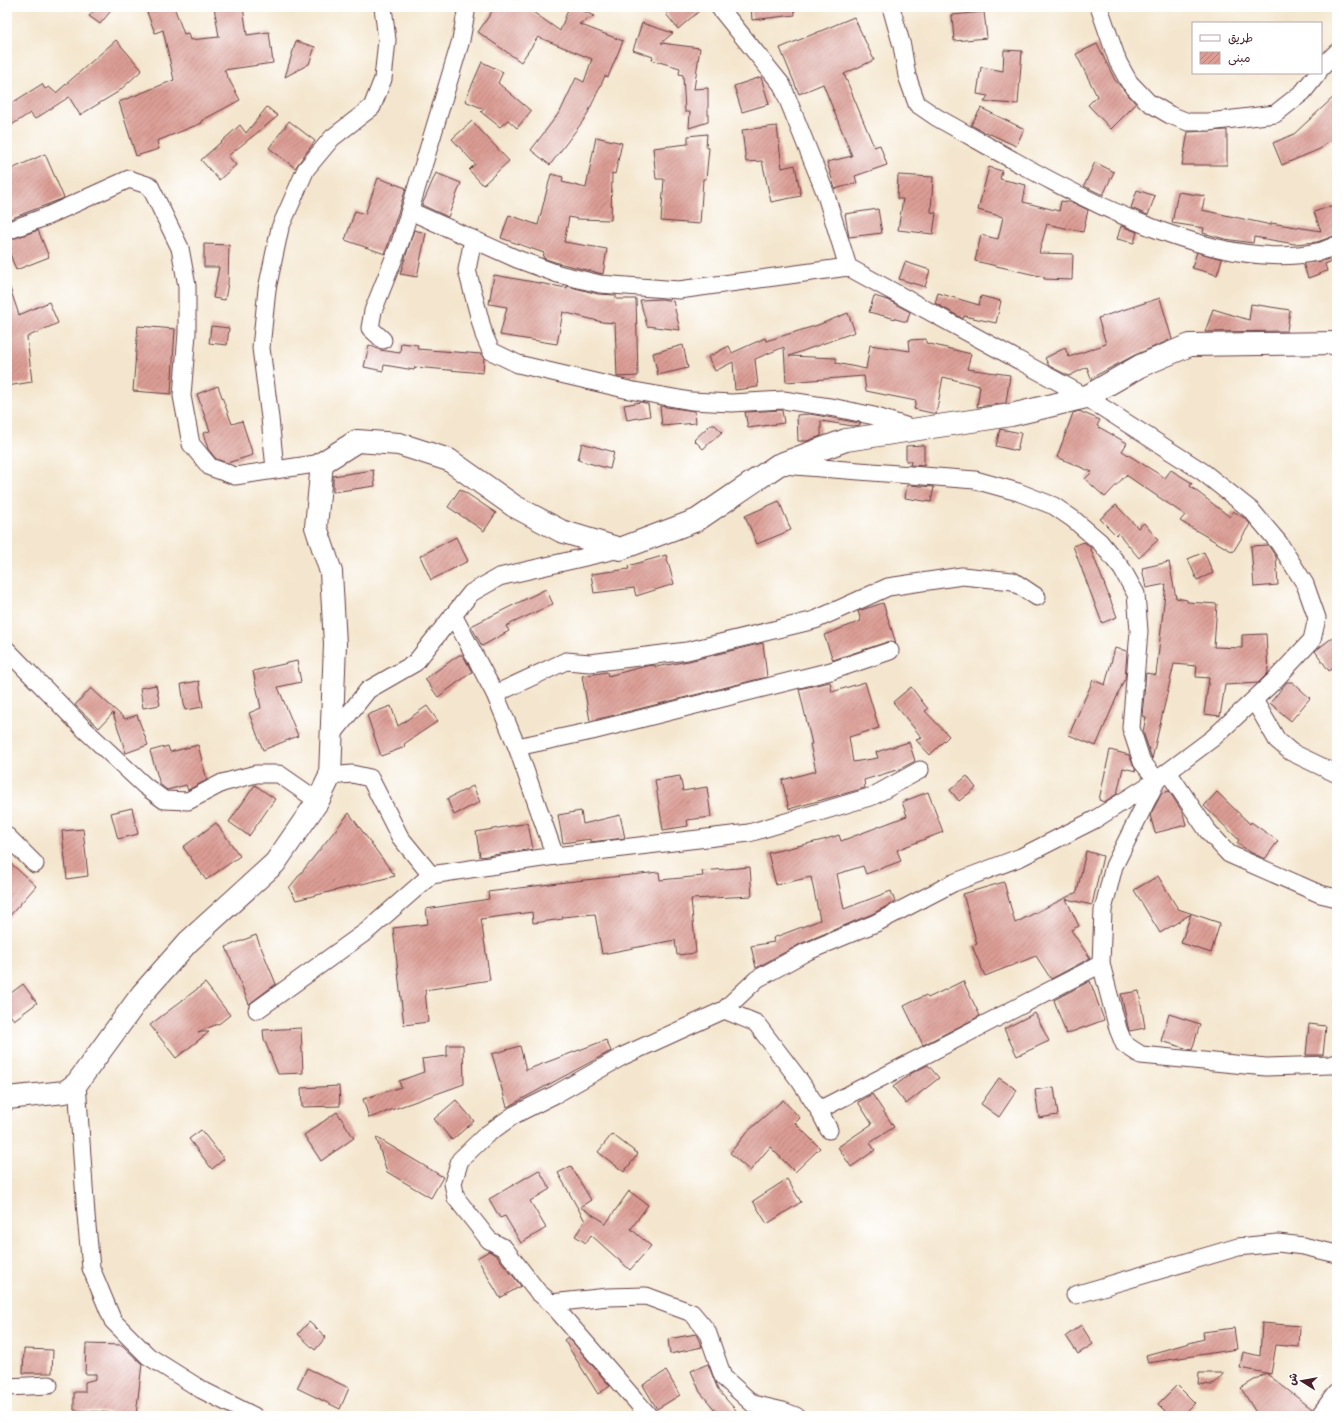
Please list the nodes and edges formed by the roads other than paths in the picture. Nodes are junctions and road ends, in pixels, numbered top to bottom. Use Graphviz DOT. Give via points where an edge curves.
graph roads {
  1 [pos="383,7"];
  2 [pos="467,7"];
  3 [pos="719,7"];
  4 [pos="891,7"];
  5 [pos="1099,7"];
  6 [pos="1337,52"];
  7 [pos="1322,67"];
  8 [pos="1317,74"];
  9 [pos="410,211"];
  10 [pos="7,231"];
  11 [pos="473,239"];
  12 [pos="1337,244"];
  13 [pos="848,267"];
  14 [pos="383,340"];
  15 [pos="1337,343"];
  16 [pos="1086,397"];
  17 [pos="915,429"];
  18 [pos="322,463"];
  19 [pos="778,465"];
  20 [pos="275,469"];
  21 [pos="620,549"];
  22 [pos="1037,597"];
  23 [pos="453,615"];
  24 [pos="7,650"];
  25 [pos="890,651"];
  26 [pos="495,694"];
  27 [pos="1254,700"];
  28 [pos="332,735"];
  29 [pos="516,747"];
  30 [pos="920,770"];
  31 [pos="1337,774"];
  32 [pos="330,776"];
  33 [pos="1163,776"];
  34 [pos="318,801"];
  35 [pos="7,836"];
  36 [pos="555,856"];
  37 [pos="34,864"];
  38 [pos="431,875"];
  39 [pos="1337,898"];
  40 [pos="1101,964"];
  41 [pos="257,1010"];
  42 [pos="724,1010"];
  43 [pos="1337,1063"];
  44 [pos="77,1083"];
  45 [pos="7,1098"];
  46 [pos="819,1110"];
  47 [pos="828,1130"];
  48 [pos="1337,1254"];
  49 [pos="1075,1295"];
  50 [pos="551,1303"];
  51 [pos="49,1385"];
  52 [pos="7,1387"];
  53 [pos="1337,1392"];
  54 [pos="254,1416"];
  55 [pos="649,1416"];
  56 [pos="796,1416"];
  57 [pos="1318,1416"];
  1 -- 20 [label="street" via="387,40 383,79 372,107 332,138 306,169 280,228 267,289 261,348"];
  2 -- 9 [label="street" via="461,40"];
  3 -- 13 [label="street" via="782,85 825,192"];
  4 -- 12 [label="street" via="907,76 917,104 936,118 1079,196 1147,226 1233,251 1277,256 1318,252"];
  5 -- 8 [label="street" via="1116,56 1130,82 1148,102 1188,122 1275,114 1303,92"];
  6 -- 7 [label="street"];
  9 -- 11 [label="street"];
  9 -- 14 [label="street" via="373,311 370,328"];
  10 -- 20 [label="street" via="45,218 129,179 150,186 180,248 187,286 187,333 182,396 191,444 210,467 235,476"];
  11 -- 13 [label="street" via="558,274 600,284 640,288 679,290"];
  11 -- 17 [label="street" via="467,270 484,335 492,351 518,364 629,390 691,401 732,403 783,400 874,416"];
  13 -- 16 [label="street"];
  15 -- 16 [label="main road" via="1190,345 1140,366"];
  16 -- 17 [label="main road" via="1011,415"];
  16 -- 27 [label="street" via="1202,472 1252,511 1279,544 1305,584 1317,618 1312,640"];
  17 -- 19 [label="main road" via="846,440"];
  18 -- 20 [label="street"];
  18 -- 21 [label="main road" via="357,441 399,444 449,460 514,506 561,531"];
  18 -- 28 [label="main road" via="316,527 331,580 335,644"];
  19 -- 21 [label="main road" via="696,520"];
  19 -- 33 [label="street" via="975,480 1018,492 1054,506 1073,519 1100,542 1122,569 1136,594 1139,631 1131,728 1142,762"];
  21 -- 23 [label="street" via="499,578 471,593"];
  22 -- 26 [label="street" via="1013,581 962,576 888,587 815,620 688,651 590,663 566,660"];
  23 -- 26 [label="street"];
  23 -- 28 [label="street" via="416,663 368,690"];
  24 -- 34 [label="street" via="84,729 144,786 164,800 188,801 222,783 256,774 278,774"];
  25 -- 29 [label="street" via="831,671 592,731"];
  26 -- 29 [label="street"];
  27 -- 31 [label="street" via="1277,740 1291,752"];
  27 -- 33 [label="street" via="1213,738"];
  28 -- 32 [label="main road"];
  29 -- 36 [label="street"];
  30 -- 36 [label="street" via="873,796 749,833"];
  32 -- 34 [label="main road"];
  32 -- 38 [label="street" via="352,774 370,778 400,837"];
  33 -- 39 [label="street" via="1229,854 1320,894"];
  33 -- 40 [label="street" via="1114,866 1103,910"];
  33 -- 42 [label="street" via="1094,820 1021,857 953,883 876,923 806,952 757,979"];
  34 -- 44 [label="main road" via="275,863 188,942 142,994"];
  35 -- 37 [label="street"];
  36 -- 38 [label="street"];
  38 -- 41 [label="street" via="367,931"];
  40 -- 43 [label="street" via="1124,1044 1141,1055 1266,1067"];
  40 -- 46 [label="street"];
  42 -- 46 [label="street" via="756,1023"];
  42 -- 50 [label="street" via="623,1056 514,1115 486,1135 460,1160 453,1183 456,1198 490,1240 504,1248 538,1292"];
  44 -- 45 [label="main road" via="65,1092"];
  44 -- 54 [label="street" via="92,1268 113,1320 148,1356 202,1390"];
  46 -- 47 [label="street"];
  48 -- 49 [label="street" via="1278,1243 1238,1247"];
  50 -- 55 [label="street"];
  50 -- 56 [label="street" via="646,1296 692,1313 706,1331 723,1377 753,1404"];
  51 -- 52 [label="street"];
  53 -- 57 [label="street"];
}
